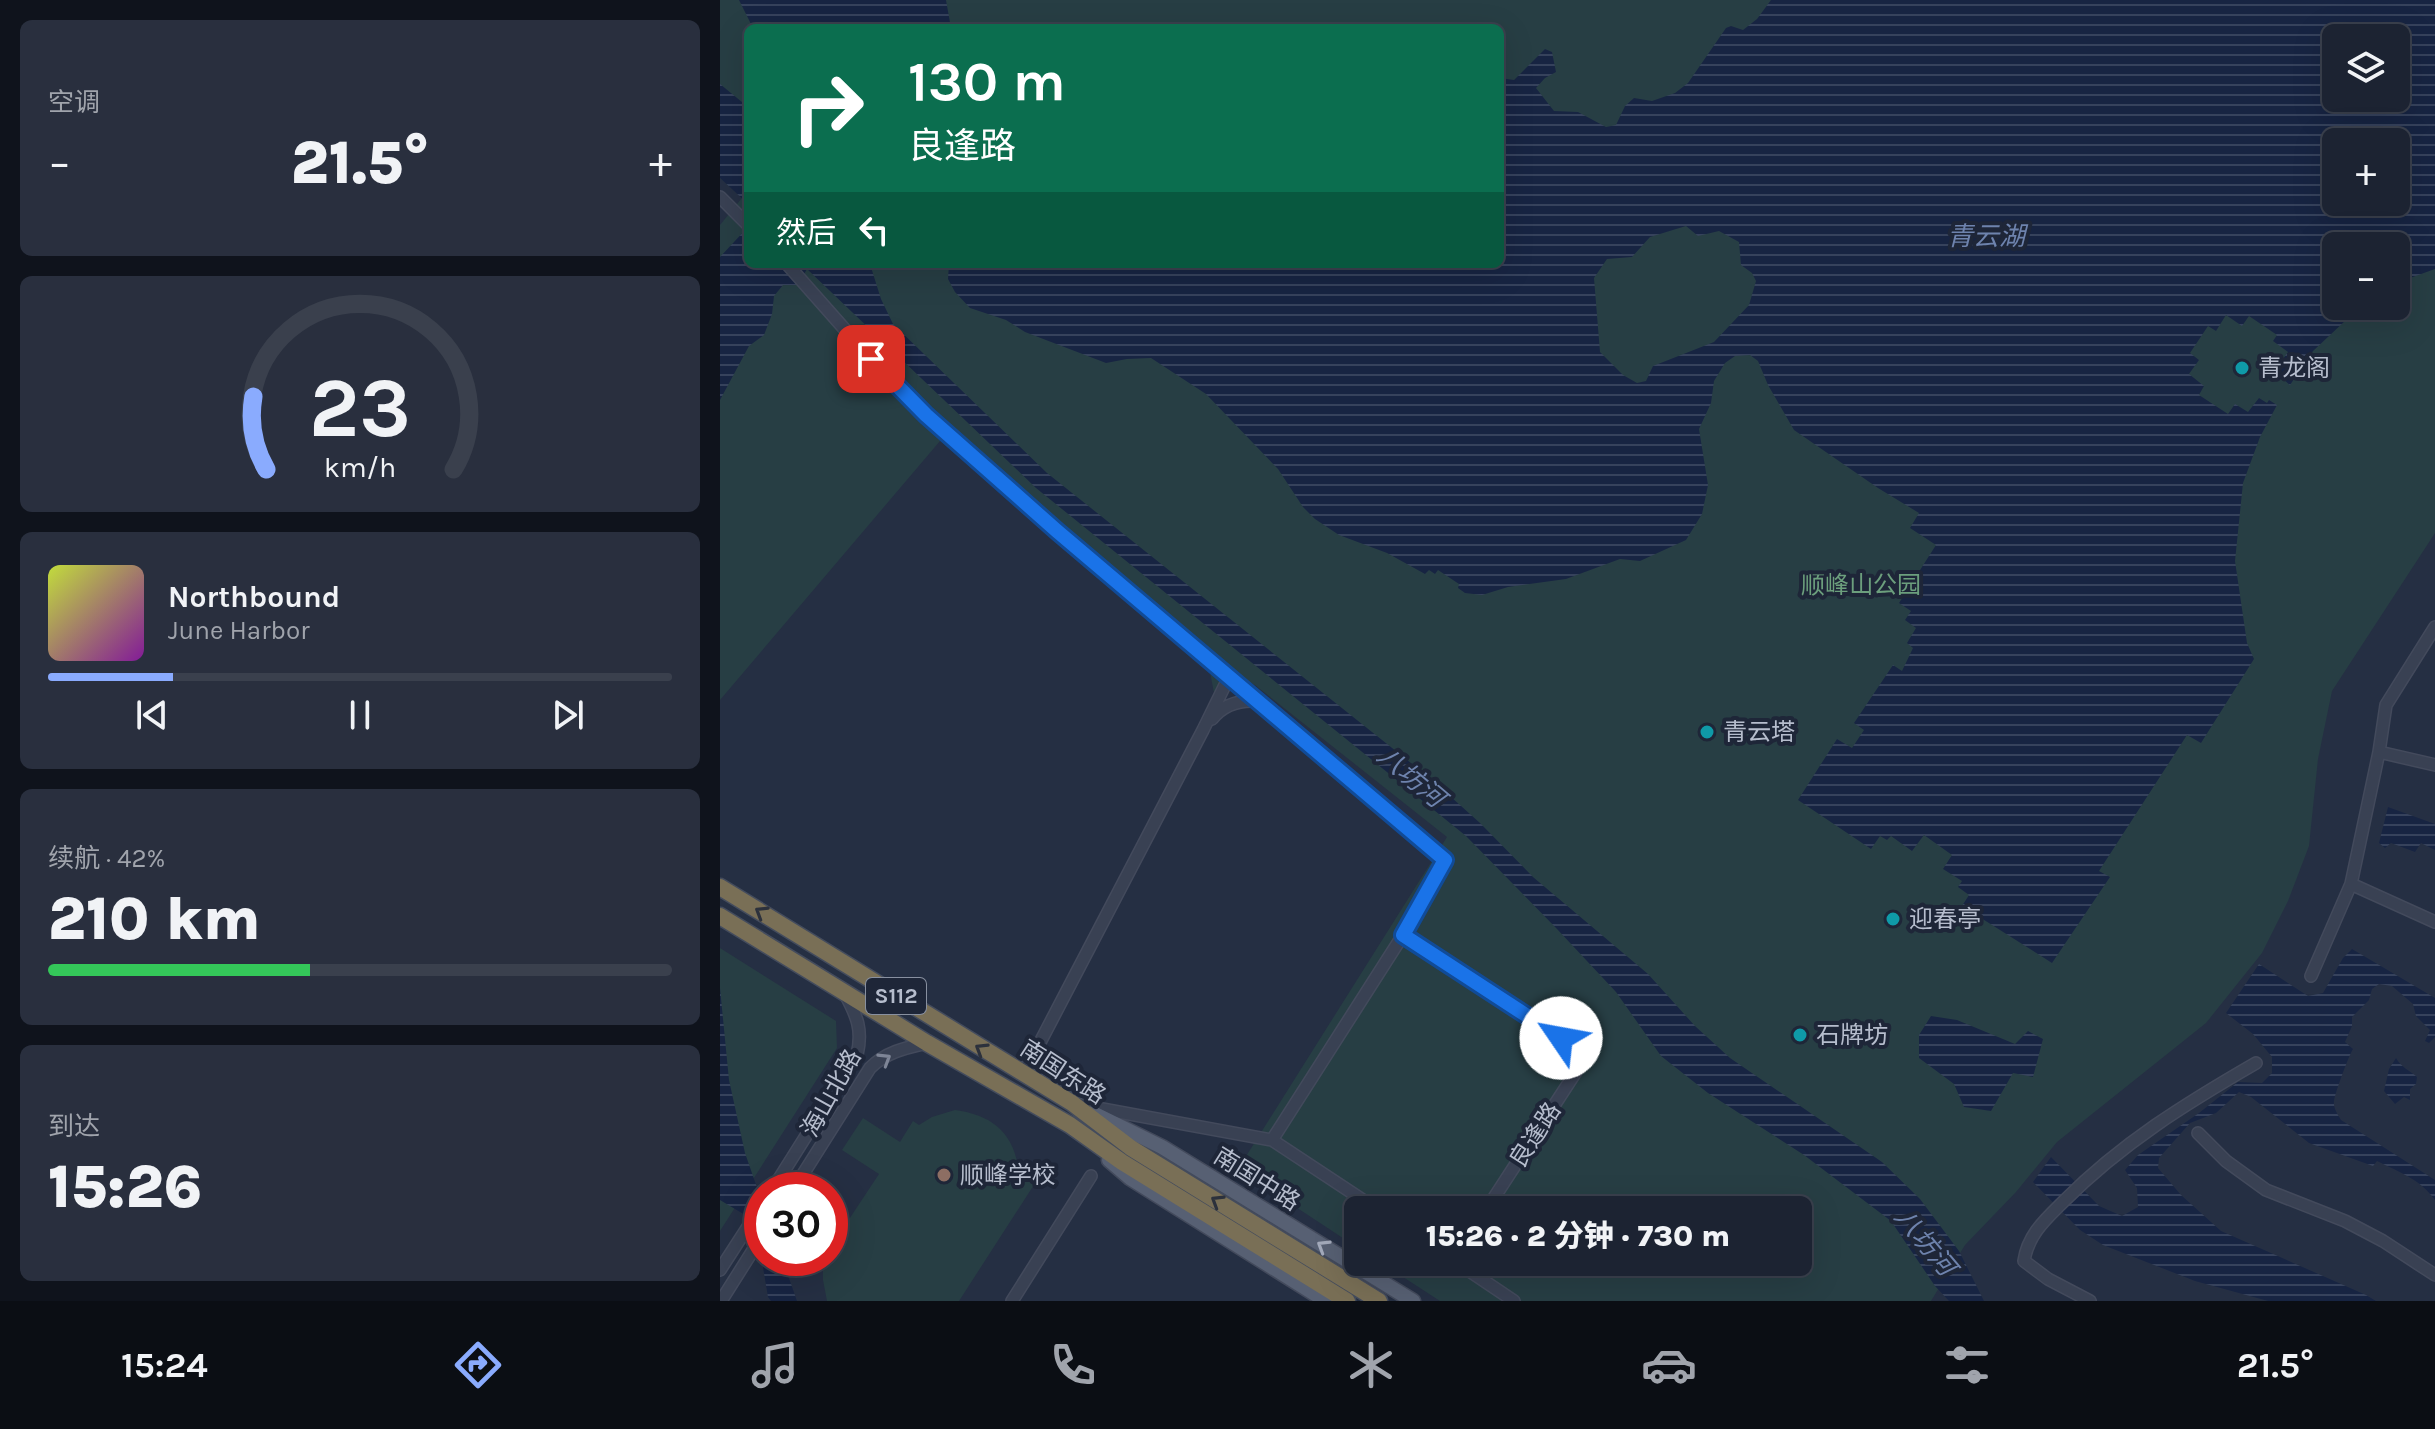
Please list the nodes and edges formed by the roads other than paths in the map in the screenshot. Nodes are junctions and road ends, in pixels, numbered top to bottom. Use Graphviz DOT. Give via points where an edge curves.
graph roads {
  1 [pos="720,197"];
  2 [pos="744,221"];
  3 [pos="791,268"];
  4 [pos="2435,627"];
  5 [pos="1229,677"];
  6 [pos="1257,701"];
  7 [pos="1203,730"];
  8 [pos="2379,752"];
  9 [pos="2435,765"];
  10 [pos="2351,884"];
  11 [pos="720,887"];
  12 [pos="720,916"];
  13 [pos="2435,922"];
  14 [pos="1403,935"];
  15 [pos="2311,976"];
  16 [pos="843,990"];
  17 [pos="927,1043"];
  18 [pos="2256,1063"];
  19 [pos="1023,1075"];
  20 [pos="1072,1103"];
  21 [pos="1070,1125"];
  22 [pos="2198,1133"];
  23 [pos="1272,1140"];
  24 [pos="784,1172"];
  25 [pos="804,1172"];
  26 [pos="1091,1176"];
  27 [pos="1357,1196"];
  28 [pos="1495,1196"];
  29 [pos="744,1232"];
  30 [pos="744,1264"];
  31 [pos="720,1270"];
  32 [pos="2435,1275"];
  33 [pos="1477,1276"];
  34 [pos="721,1301"];
  35 [pos="1012,1301"];
  36 [pos="1326,1301"];
  37 [pos="1347,1301"];
  38 [pos="1379,1301"];
  39 [pos="1413,1301"];
  40 [pos="1514,1301"];
  41 [pos="2090,1301"];
  1 -- 2 [label="street"];
  3 -- 5 [label="street" via="926,415"];
  4 -- 8 [label="street" via="2386,705"];
  5 -- 6 [label="street"];
  5 -- 7 [label="street"];
  6 -- 7 [label="street" via="1220,709"];
  6 -- 14 [label="street" via="1445,860"];
  7 -- 19 [label="street"];
  8 -- 9 [label="street"];
  8 -- 10 [label="street"];
  10 -- 13 [label="street"];
  10 -- 15 [label="street"];
  19 -- 11 [label="highway, 南国东路 / S112, one-way"];
  12 -- 16 [label="highway, 南国东路 / S112"];
  14 -- 23 [label="street"];
  14 -- 28 [label="street, 良逢路" via="1587,1055"];
  16 -- 17 [label="highway, 南国东路 / S112"];
  16 -- 24 [label="street, 海山北路" via="860,1024 857,1055"];
  17 -- 21 [label="highway, 南国东路 / S112"];
  25 -- 17 [label="street, 海山北路, one-way" via="870,1068 890,1053"];
  18 -- 41 [label="street" via="2131,1141 2035,1230 2024,1261"];
  19 -- 20 [label="highway, 南国东路 / S112"];
  20 -- 23 [label="street"];
  38 -- 20 [label="highway, 南国东路 / S112, one-way" via="1131,1148"];
  39 -- 20 [label="main road, 南国中路, one-way" via="1162,1147"];
  21 -- 36 [label="main road, S112" via="1130,1178"];
  21 -- 37 [label="highway, 南国东路 / S112"];
  22 -- 32 [label="street" via="2266,1190 2345,1221"];
  23 -- 27 [label="street"];
  26 -- 35 [label="street"];
  29 -- 31 [label="street"];
  30 -- 34 [label="street"];
  33 -- 40 [label="street"];
}
